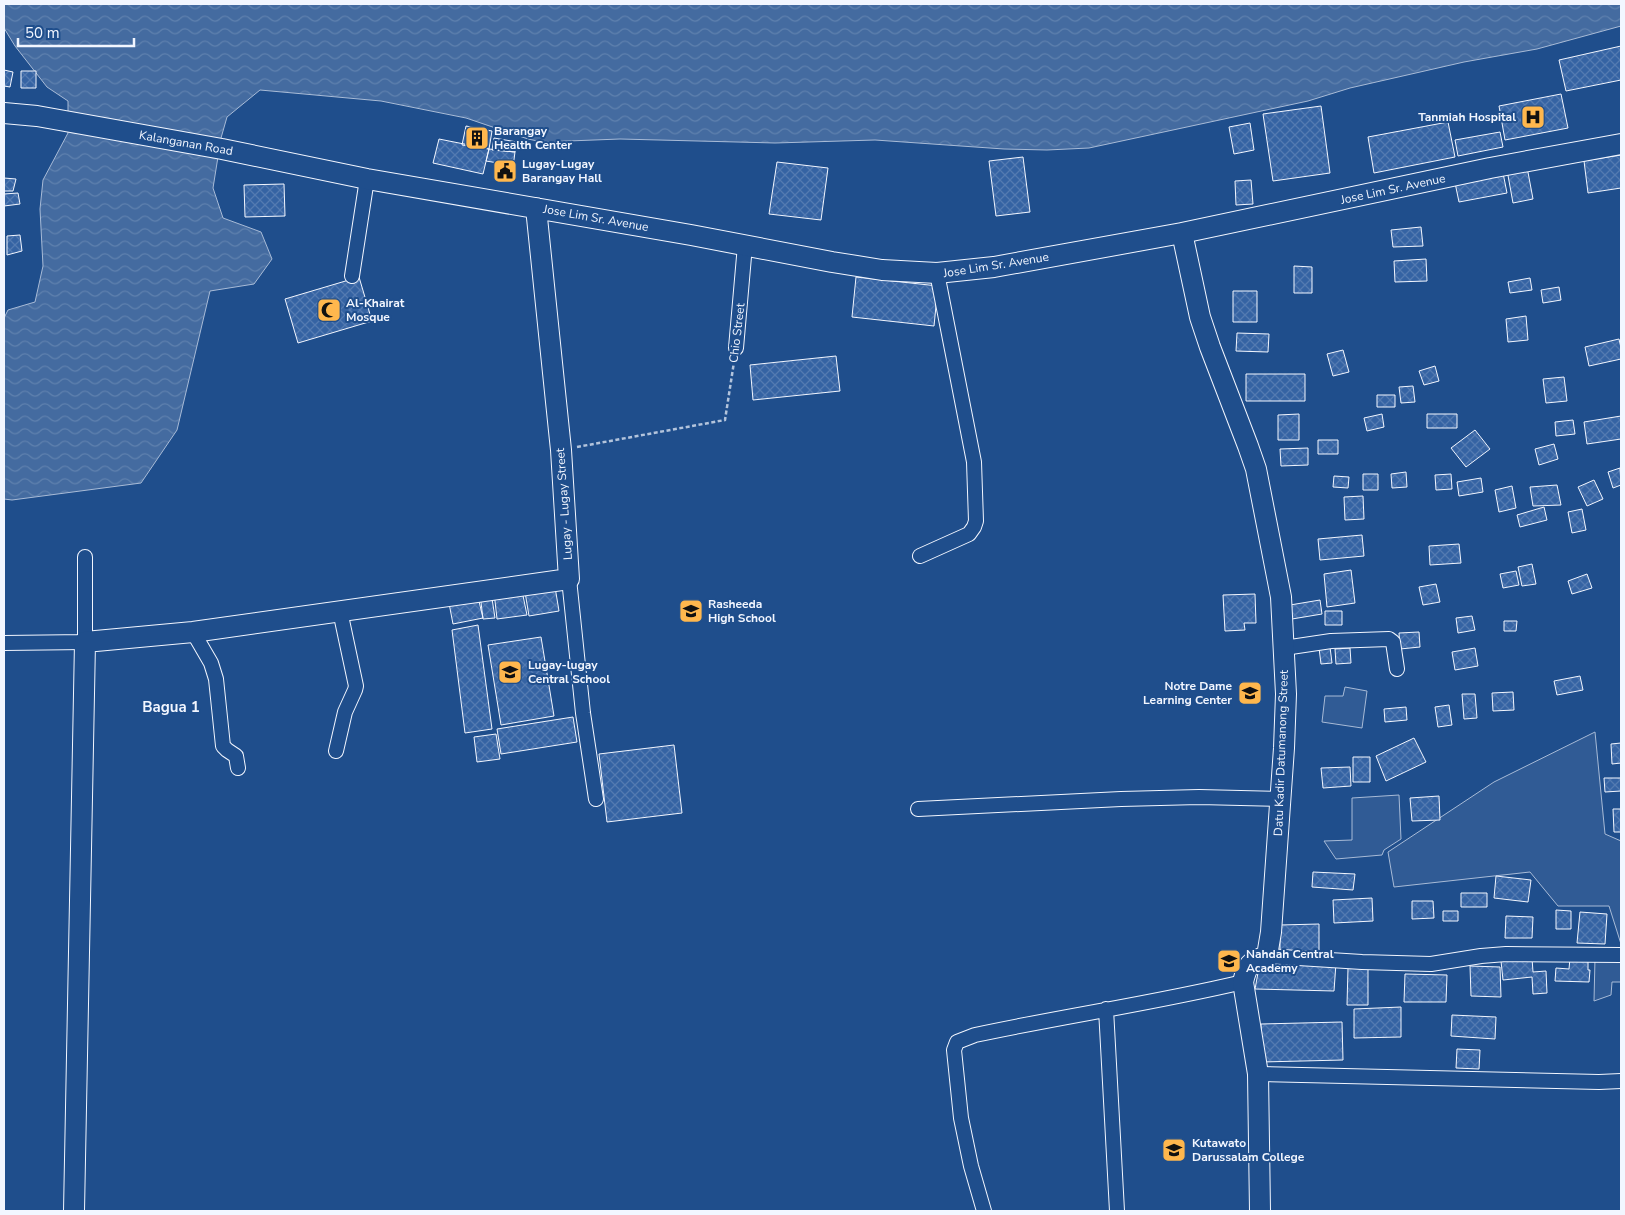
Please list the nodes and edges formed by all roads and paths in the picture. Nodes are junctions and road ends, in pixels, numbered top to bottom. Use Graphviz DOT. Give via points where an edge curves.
graph roads {
  1 [pos="4,113"];
  2 [pos="1621,144"];
  3 [pos="367,179"];
  4 [pos="536,208"];
  5 [pos="1182,232"];
  6 [pos="745,245"];
  7 [pos="937,273"];
  8 [pos="352,276"];
  9 [pos="736,348"];
  10 [pos="560,450"];
  11 [pos="920,556"];
  12 [pos="85,558"];
  13 [pos="569,579"];
  14 [pos="340,611"];
  15 [pos="193,632"];
  16 [pos="84,642"];
  17 [pos="4,643"];
  18 [pos="1284,648"];
  19 [pos="1398,669"];
  20 [pos="336,751"];
  21 [pos="238,768"];
  22 [pos="596,799"];
  23 [pos="1280,799"];
  24 [pos="918,809"];
  25 [pos="1621,955"];
  26 [pos="1267,956"];
  27 [pos="1243,982"];
  28 [pos="1106,1009"];
  29 [pos="1258,1074"];
  30 [pos="1621,1082"];
  31 [pos="74,1211"];
  32 [pos="984,1211"];
  33 [pos="1117,1211"];
  34 [pos="1260,1211"];
  1 -- 3 [label="street, Kalanganan Road" via="222,149"];
  2 -- 5 [label="street, Jose Lim Sr. Avenue"];
  3 -- 4 [label="street, Jose Lim Sr. Avenue"];
  3 -- 8 [label="street"];
  4 -- 6 [label="street, Jose Lim Sr. Avenue"];
  4 -- 10 [label="street, Lugay - Lugay Street"];
  5 -- 7 [label="street, Jose Lim Sr. Avenue" via="994,267"];
  5 -- 18 [label="street, Datu Kadir Datumanong Street" via="1210,348 1256,469 1281,597"];
  6 -- 7 [label="street, Jose Lim Sr. Avenue" via="882,270"];
  6 -- 9 [label="street, Chio Street"];
  7 -- 11 [label="street" via="974,462 976,521 969,534"];
  9 -- 10 [label="path, Chio Street" via="725,420"];
  10 -- 13 [label="street, Lugay - Lugay Street"];
  12 -- 16 [label="street"];
  13 -- 14 [label="street"];
  13 -- 22 [label="street, Lugay - Lugay Street"];
  14 -- 15 [label="street"];
  14 -- 20 [label="street" via="356,686 344,712"];
  15 -- 16 [label="street"];
  15 -- 21 [label="street" via="211,663 224,746 236,756"];
  16 -- 17 [label="street"];
  16 -- 31 [label="street"];
  18 -- 19 [label="street" via="1331,641 1389,639 1393,642"];
  18 -- 23 [label="street, Datu Kadir Datumanong Street" via="1286,694"];
  23 -- 24 [label="street" via="1121,799"];
  23 -- 26 [label="street, Datu Kadir Datumanong Street" via="1272,932"];
  25 -- 26 [label="street" via="1506,954 1431,964"];
  26 -- 27 [label="street" via="1252,962"];
  27 -- 28 [label="street"];
  27 -- 29 [label="street"];
  28 -- 32 [label="street" via="975,1035 959,1040 955,1045 961,1118"];
  28 -- 33 [label="street"];
  29 -- 30 [label="street"];
  29 -- 34 [label="street"];
}
